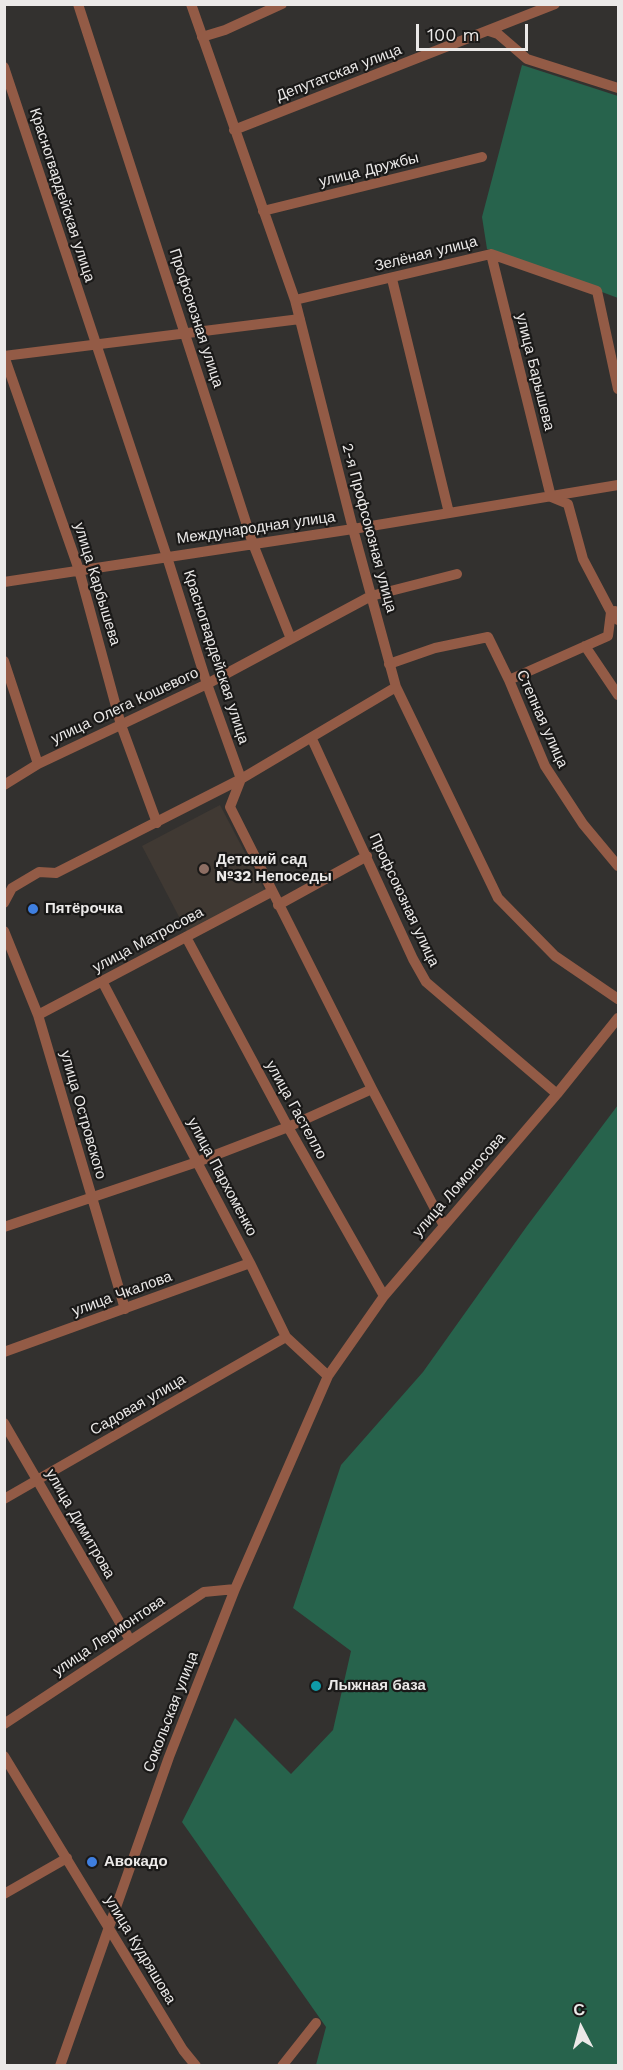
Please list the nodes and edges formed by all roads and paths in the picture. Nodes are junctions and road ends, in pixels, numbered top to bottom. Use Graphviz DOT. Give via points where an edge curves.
graph roads {
  1 [pos="78,4"];
  2 [pos="190,4"];
  3 [pos="282,4"];
  4 [pos="555,4"];
  5 [pos="489,31"];
  6 [pos="202,37"];
  7 [pos="4,67"];
  8 [pos="618,88"];
  9 [pos="234,130"];
  10 [pos="482,157"];
  11 [pos="263,211"];
  12 [pos="491,254"];
  13 [pos="392,279"];
  14 [pos="295,300"];
  15 [pos="300,319"];
  16 [pos="186,334"];
  17 [pos="95,344"];
  18 [pos="4,356"];
  19 [pos="618,389"];
  20 [pos="618,485"];
  21 [pos="551,497"];
  22 [pos="449,513"];
  23 [pos="353,529"];
  24 [pos="253,544"];
  25 [pos="167,557"];
  26 [pos="80,570"];
  27 [pos="457,574"];
  28 [pos="4,582"];
  29 [pos="371,596"];
  30 [pos="616,614"];
  31 [pos="291,639"];
  32 [pos="585,646"];
  33 [pos="4,661"];
  34 [pos="389,664"];
  35 [pos="508,680"];
  36 [pos="207,684"];
  37 [pos="396,687"];
  38 [pos="618,695"];
  39 [pos="121,725"];
  40 [pos="312,739"];
  41 [pos="38,764"];
  42 [pos="241,780"];
  43 [pos="4,785"];
  44 [pos="157,823"];
  45 [pos="367,856"];
  46 [pos="618,866"];
  47 [pos="271,892"];
  48 [pos="4,903"];
  49 [pos="278,905"];
  50 [pos="4,932"];
  51 [pos="186,937"];
  52 [pos="102,981"];
  53 [pos="618,999"];
  54 [pos="38,1015"];
  55 [pos="618,1018"];
  56 [pos="372,1089"];
  57 [pos="557,1094"];
  58 [pos="288,1127"];
  59 [pos="197,1162"];
  60 [pos="91,1197"];
  61 [pos="4,1227"];
  62 [pos="444,1227"];
  63 [pos="250,1263"];
  64 [pos="384,1296"];
  65 [pos="125,1309"];
  66 [pos="286,1337"];
  67 [pos="4,1352"];
  68 [pos="328,1377"];
  69 [pos="4,1423"];
  70 [pos="37,1480"];
  71 [pos="4,1500"];
  72 [pos="235,1589"];
  73 [pos="130,1640"];
  74 [pos="4,1724"];
  75 [pos="4,1756"];
  76 [pos="67,1858"];
  77 [pos="4,1894"];
  78 [pos="108,1925"];
  79 [pos="316,2023"];
  80 [pos="60,2066"];
  81 [pos="196,2066"];
  82 [pos="282,2066"];
  1 -- 16 [label="street, Профсоюзная улица"];
  2 -- 6 [label="street, 2-я Профсоюзная улица"];
  3 -- 6 [label="street"];
  4 -- 5 [label="street, Депутатская улица"];
  5 -- 8 [label="street" via="527,59"];
  5 -- 9 [label="street, Депутатская улица"];
  6 -- 9 [label="street, 2-я Профсоюзная улица"];
  7 -- 17 [label="street, Красногвардейская улица"];
  9 -- 11 [label="street, 2-я Профсоюзная улица"];
  10 -- 11 [label="street, улица Дружбы"];
  11 -- 14 [label="street, 2-я Профсоюзная улица"];
  12 -- 13 [label="street, Зелёная улица"];
  12 -- 19 [label="street, Зелёная улица" via="597,291"];
  12 -- 21 [label="street, улица Барышева"];
  13 -- 14 [label="street, Зелёная улица"];
  13 -- 22 [label="street"];
  14 -- 15 [label="street, 2-я Профсоюзная улица"];
  15 -- 16 [label="street"];
  15 -- 23 [label="street, 2-я Профсоюзная улица"];
  16 -- 17 [label="street"];
  16 -- 24 [label="street, Профсоюзная улица"];
  17 -- 18 [label="street"];
  17 -- 25 [label="street, Красногвардейская улица"];
  18 -- 26 [label="street, улица Карбышева"];
  20 -- 21 [label="street, Международная улица"];
  21 -- 22 [label="street, Международная улица"];
  21 -- 30 [label="street" via="568,504 583,559"];
  22 -- 23 [label="street, Международная улица"];
  23 -- 24 [label="street, Международная улица"];
  23 -- 29 [label="street, 2-я Профсоюзная улица"];
  24 -- 25 [label="street, Международная улица"];
  24 -- 31 [label="street, Профсоюзная улица"];
  25 -- 26 [label="street, Международная улица"];
  25 -- 36 [label="street, Красногвардейская улица"];
  26 -- 28 [label="street, Международная улица"];
  26 -- 39 [label="street, улица Карбышева"];
  27 -- 29 [label="street, улица Олега Кошевого"];
  29 -- 31 [label="street, улица Олега Кошевого"];
  29 -- 34 [label="street, 2-я Профсоюзная улица"];
  30 -- 32 [label="street" via="608,636"];
  31 -- 36 [label="street, улица Олега Кошевого"];
  32 -- 35 [label="street"];
  32 -- 38 [label="street"];
  33 -- 41 [label="street"];
  34 -- 35 [label="street, Степная улица" via="435,648 488,637"];
  34 -- 37 [label="street, 2-я Профсоюзная улица"];
  35 -- 46 [label="street, Степная улица" via="544,766 583,824"];
  36 -- 39 [label="street, улица Олега Кошевого"];
  36 -- 42 [label="street, Красногвардейская улица"];
  37 -- 40 [label="street"];
  37 -- 53 [label="street, 2-я Профсоюзная улица" via="498,898 555,956"];
  39 -- 41 [label="street, улица Олега Кошевого"];
  39 -- 44 [label="street, улица Карбышева"];
  40 -- 42 [label="street"];
  40 -- 45 [label="street, Профсоюзная улица"];
  41 -- 43 [label="street, улица Олега Кошевого"];
  42 -- 44 [label="street"];
  42 -- 47 [label="street" via="230,807"];
  44 -- 48 [label="street" via="56,873 39,872 12,888"];
  45 -- 49 [label="street"];
  45 -- 57 [label="street, Профсоюзная улица" via="426,982"];
  47 -- 49 [label="street"];
  47 -- 51 [label="street, улица Матросова"];
  49 -- 56 [label="street"];
  50 -- 54 [label="street, улица Островского"];
  51 -- 52 [label="street, улица Матросова"];
  51 -- 58 [label="street, улица Гастелло"];
  52 -- 54 [label="street, улица Матросова"];
  52 -- 59 [label="street, улица Пархоменко"];
  54 -- 60 [label="street, улица Островского"];
  55 -- 57 [label="street, улица Ломоносова"];
  56 -- 58 [label="street"];
  56 -- 62 [label="street"];
  57 -- 62 [label="street, улица Ломоносова"];
  58 -- 59 [label="street"];
  58 -- 64 [label="street, улица Гастелло"];
  59 -- 60 [label="street"];
  59 -- 63 [label="street, улица Пархоменко"];
  60 -- 61 [label="street"];
  60 -- 65 [label="street, улица Островского"];
  62 -- 64 [label="street, улица Ломоносова"];
  63 -- 65 [label="street, улица Чкалова"];
  63 -- 66 [label="street, улица Пархоменко"];
  64 -- 68 [label="street, улица Ломоносова"];
  65 -- 67 [label="street, улица Чкалова"];
  66 -- 68 [label="street, улица Пархоменко"];
  66 -- 70 [label="street, Садовая улица"];
  68 -- 72 [label="street, Сокольская улица"];
  69 -- 70 [label="street, улица Димитрова"];
  70 -- 71 [label="street, Садовая улица"];
  70 -- 73 [label="street, улица Димитрова"];
  72 -- 73 [label="street, улица Лермонтова" via="204,1592"];
  72 -- 78 [label="street, Сокольская улица"];
  73 -- 74 [label="street, улица Лермонтова"];
  75 -- 76 [label="street, улица Кудряшова"];
  76 -- 77 [label="street"];
  76 -- 78 [label="street, улица Кудряшова"];
  78 -- 80 [label="street, Сокольская улица"];
  78 -- 81 [label="street, улица Кудряшова"];
  79 -- 82 [label="street"];
}
